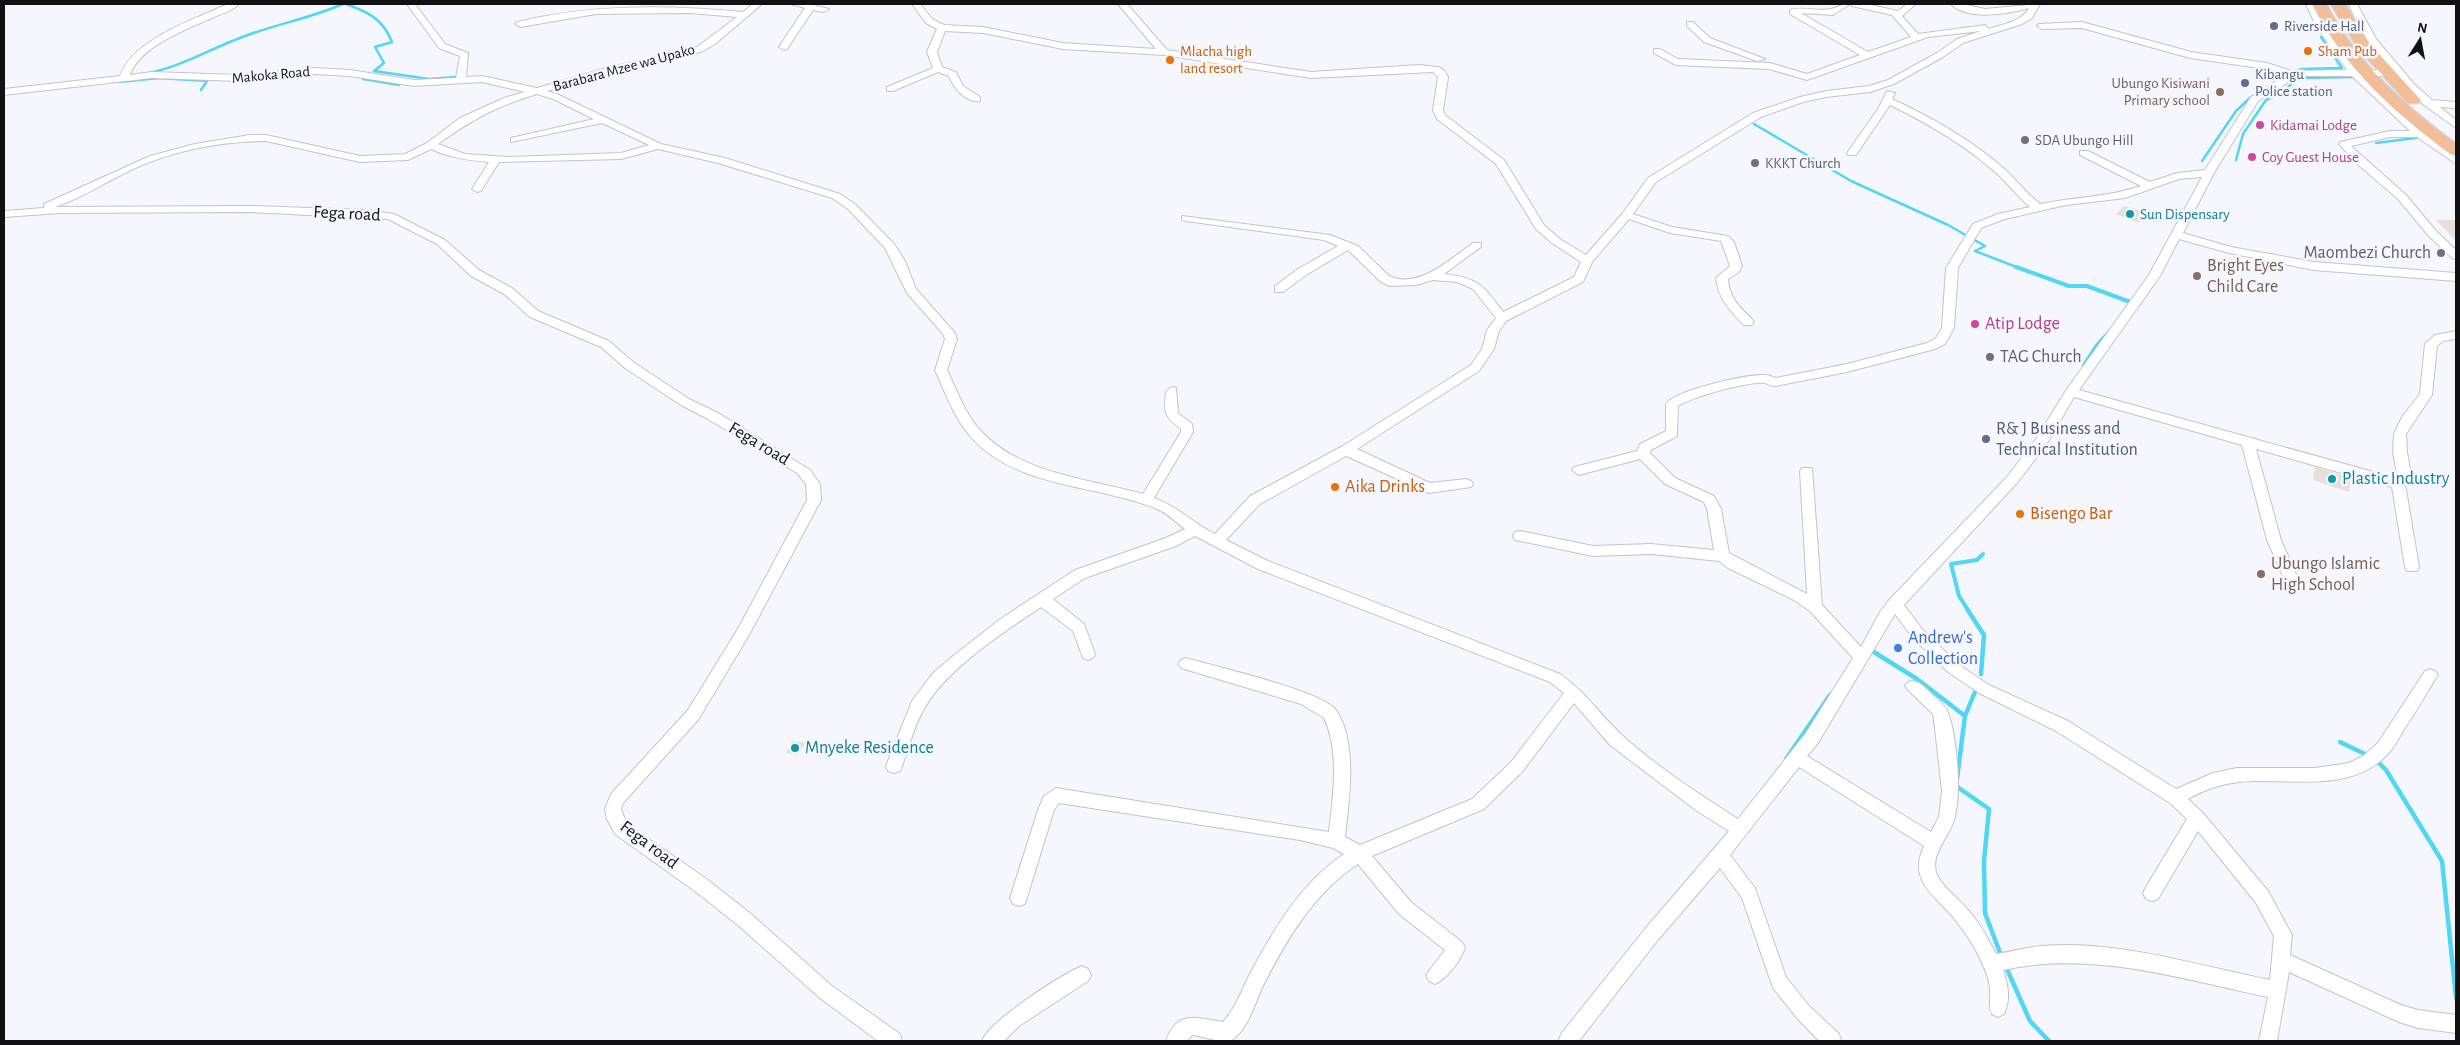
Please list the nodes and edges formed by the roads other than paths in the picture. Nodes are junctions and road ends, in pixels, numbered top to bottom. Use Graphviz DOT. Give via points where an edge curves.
graph roads {
  1 [pos="235,4"];
  2 [pos="411,4"];
  3 [pos="587,4"];
  4 [pos="758,4"];
  5 [pos="794,4"];
  6 [pos="916,4"];
  7 [pos="1122,4"];
  8 [pos="1846,4"];
  9 [pos="1855,4"];
  10 [pos="1912,4"];
  11 [pos="1955,4"];
  12 [pos="2036,4"];
  13 [pos="2310,4"];
  14 [pos="2319,4"];
  15 [pos="2338,4"];
  16 [pos="2353,4"];
  17 [pos="810,7"];
  18 [pos="824,9"];
  19 [pos="596,11"];
  20 [pos="743,15"];
  21 [pos="1898,15"];
  22 [pos="520,24"];
  23 [pos="1690,24"];
  24 [pos="2042,26"];
  25 [pos="942,28"];
  26 [pos="2006,28"];
  27 [pos="1916,37"];
  28 [pos="784,47"];
  29 [pos="1657,50"];
  30 [pos="1164,52"];
  31 [pos="1865,54"];
  32 [pos="938,69"];
  33 [pos="2360,72"];
  34 [pos="2392,72"];
  35 [pos="2292,74"];
  36 [pos="1807,77"];
  37 [pos="124,78"];
  38 [pos="461,79"];
  39 [pos="1891,82"];
  40 [pos="890,89"];
  41 [pos="536,91"];
  42 [pos="4,92"];
  43 [pos="1826,94"];
  44 [pos="977,99"];
  45 [pos="1888,101"];
  46 [pos="2422,103"];
  47 [pos="2456,105"];
  48 [pos="603,120"];
  49 [pos="2456,125"];
  50 [pos="2427,134"];
  51 [pos="2456,137"];
  52 [pos="515,140"];
  53 [pos="431,145"];
  54 [pos="658,146"];
  55 [pos="2456,151"];
  56 [pos="1852,153"];
  57 [pos="2084,153"];
  58 [pos="495,160"];
  59 [pos="2456,161"];
  60 [pos="2209,173"];
  61 [pos="2150,186"];
  62 [pos="477,189"];
  63 [pos="2038,208"];
  64 [pos="31,211"];
  65 [pos="4,214"];
  66 [pos="1627,215"];
  67 [pos="1186,218"];
  68 [pos="2178,235"];
  69 [pos="1348,245"];
  70 [pos="1477,245"];
  71 [pos="2456,256"];
  72 [pos="1587,261"];
  73 [pos="1433,276"];
  74 [pos="2456,277"];
  75 [pos="1279,289"];
  76 [pos="1502,318"];
  77 [pos="1748,322"];
  78 [pos="2456,335"];
  79 [pos="1172,392"];
  80 [pos="2071,392"];
  81 [pos="2247,442"];
  82 [pos="1346,450"];
  83 [pos="1643,454"];
  84 [pos="1579,470"];
  85 [pos="1806,471"];
  86 [pos="2398,483"];
  87 [pos="1466,484"];
  88 [pos="1146,500"];
  89 [pos="1195,530"];
  90 [pos="1520,536"];
  91 [pos="1216,542"];
  92 [pos="1722,556"];
  93 [pos="2412,568"];
  94 [pos="2294,586"];
  95 [pos="1042,600"];
  96 [pos="1895,603"];
  97 [pos="1815,607"];
  98 [pos="1088,654"];
  99 [pos="1862,657"];
  100 [pos="1186,664"];
  101 [pos="2430,675"];
  102 [pos="1913,686"];
  103 [pos="1574,692"];
  104 [pos="1796,757"];
  105 [pos="894,766"];
  106 [pos="2176,798"];
  107 [pos="2197,818"];
  108 [pos="1740,829"];
  109 [pos="1336,841"];
  110 [pos="1934,843"];
  111 [pos="1360,854"];
  112 [pos="1720,856"];
  113 [pos="2152,893"];
  114 [pos="1019,898"];
  115 [pos="2280,959"];
  116 [pos="1991,964"];
  117 [pos="1435,974"];
  118 [pos="1082,975"];
  119 [pos="2278,990"];
  120 [pos="1998,1008"];
  121 [pos="2456,1024"];
  122 [pos="893,1041"];
  123 [pos="991,1041"];
  124 [pos="1175,1041"];
  125 [pos="1568,1041"];
  126 [pos="1832,1041"];
  127 [pos="2268,1041"];
  1 -- 37 [label="street" via="146,50 126,68"];
  2 -- 38 [label="street" via="443,47 464,55"];
  3 -- 19 [label="street"];
  4 -- 20 [label="street, Barabara Mzee wa Upako"];
  5 -- 17 [label="street"];
  6 -- 25 [label="street" via="929,21"];
  7 -- 30 [label="street"];
  8 -- 31 [label="street" via="1833,12 1793,12"];
  9 -- 21 [label="street"];
  10 -- 21 [label="street"];
  11 -- 12 [label="street" via="1988,13"];
  12 -- 26 [label="street" via="2029,16"];
  13 -- 33 [label="street" via="2325,37"];
  14 -- 33 [label="main road"];
  15 -- 34 [label="main road" via="2362,44"];
  16 -- 34 [label="street" via="2370,39"];
  17 -- 18 [label="street"];
  17 -- 28 [label="street"];
  19 -- 20 [label="street" via="690,10"];
  19 -- 22 [label="street"];
  20 -- 41 [label="street, Barabara Mzee wa Upako" via="700,49"];
  21 -- 27 [label="street"];
  23 -- 36 [label="street" via="1703,37 1717,44 1787,67"];
  24 -- 35 [label="street" via="2082,25 2190,55 2267,66"];
  25 -- 30 [label="street" via="983,30 1063,46"];
  25 -- 32 [label="street" via="932,52"];
  26 -- 27 [label="street" via="1952,30"];
  26 -- 39 [label="street" via="1960,41"];
  27 -- 31 [label="street"];
  29 -- 36 [label="street" via="1676,62 1770,66"];
  30 -- 72 [label="street" via="1311,75 1435,69 1443,77 1438,110 1441,117 1500,162 1540,227"];
  31 -- 36 [label="street"];
  32 -- 40 [label="street"];
  32 -- 44 [label="street" via="954,74 959,88"];
  33 -- 34 [label="street"];
  33 -- 35 [label="street"];
  33 -- 50 [label="main road"];
  34 -- 46 [label="main road"];
  35 -- 60 [label="street" via="2254,99"];
  36 -- 43 [label="street"];
  37 -- 38 [label="street, Makoka Road" via="162,75 239,78 316,71 402,82"];
  37 -- 42 [label="street, Makoka Road"];
  38 -- 41 [label="street, Makoka Road" via="482,79"];
  39 -- 43 [label="street" via="1870,89"];
  39 -- 45 [label="street"];
  41 -- 48 [label="street, Makoka Road"];
  41 -- 53 [label="street, Barabara Mzee wa Upako" via="464,120"];
  43 -- 66 [label="street" via="1784,104 1757,115 1666,170 1652,180"];
  45 -- 56 [label="street"];
  45 -- 63 [label="street" via="1923,117 1962,141 2001,171"];
  46 -- 47 [label="street"];
  46 -- 49 [label="street"];
  46 -- 51 [label="main road"];
  48 -- 52 [label="street"];
  48 -- 54 [label="street, Makoka Road"];
  50 -- 55 [label="main road"];
  50 -- 59 [label="street"];
  50 -- 71 [label="street" via="2390,134 2344,144 2402,197"];
  53 -- 58 [label="street" via="455,155"];
  53 -- 64 [label="street, Barabara Mzee wa Upako" via="408,157 374,160 266,138 240,139 140,162 67,200"];
  54 -- 58 [label="street" via="621,156"];
  54 -- 88 [label="street" via="730,162 843,200 894,251 911,290 949,333 951,339 941,370 965,418 984,442 1023,466"];
  57 -- 61 [label="street"];
  58 -- 62 [label="street"];
  60 -- 61 [label="street" via="2185,175"];
  60 -- 68 [label="street"];
  61 -- 63 [label="street" via="2125,195"];
  63 -- 83 [label="street" via="1991,219 1974,229 1952,268 1948,328 1940,341 1848,368 1776,382 1764,379 1680,399 1672,404 1672,433 1645,447"];
  64 -- 65 [label="street, Fega road"];
  64 -- 122 [label="street, Fega road" via="251,208 390,216 441,242 475,273 508,290 534,314 605,344 629,365 685,402 810,477 815,486 814,500 718,676 685,726 627,786 613,809 615,820 622,829 702,886 826,992"];
  66 -- 72 [label="street"];
  66 -- 77 [label="street" via="1670,230 1724,238 1736,266 1722,278 1723,291"];
  67 -- 69 [label="street" via="1314,234"];
  68 -- 74 [label="street" via="2229,250 2314,266"];
  68 -- 80 [label="street" via="2154,276"];
  69 -- 73 [label="street" via="1360,252 1385,279 1394,283"];
  69 -- 75 [label="street"];
  70 -- 73 [label="street"];
  72 -- 76 [label="street" via="1579,279"];
  73 -- 76 [label="street" via="1459,279 1476,286"];
  76 -- 82 [label="street" via="1492,330 1488,349 1475,368"];
  78 -- 86 [label="street" via="2439,338 2431,344 2426,395 2400,434 2404,475"];
  79 -- 88 [label="street" via="1172,417 1187,427 1187,432"];
  80 -- 81 [label="street"];
  80 -- 96 [label="street" via="2041,442 2012,480"];
  81 -- 86 [label="street"];
  81 -- 94 [label="street" via="2274,540"];
  82 -- 87 [label="street" via="1429,488"];
  82 -- 91 [label="street" via="1255,500"];
  83 -- 84 [label="street"];
  83 -- 92 [label="street" via="1670,481 1709,499 1714,509"];
  85 -- 97 [label="street"];
  86 -- 93 [label="street"];
  88 -- 89 [label="street" via="1174,512"];
  89 -- 91 [label="street"];
  89 -- 95 [label="street" via="1080,574"];
  90 -- 92 [label="street" via="1593,551 1651,549"];
  91 -- 103 [label="street" via="1263,564 1542,672"];
  92 -- 97 [label="street" via="1744,571 1776,584"];
  95 -- 98 [label="street" via="1078,628"];
  95 -- 105 [label="street" via="1004,624 938,678 917,706"];
  96 -- 99 [label="street"];
  96 -- 106 [label="street" via="1918,634 1952,668 1984,689 2062,726"];
  97 -- 99 [label="street"];
  99 -- 104 [label="street" via="1812,738"];
  100 -- 109 [label="street" via="1305,699 1330,713 1342,773"];
  101 -- 106 [label="street" via="2384,748 2364,765 2326,774 2236,775 2200,784"];
  102 -- 110 [label="street" via="1941,715 1950,771 1947,817"];
  103 -- 108 [label="street" via="1616,740 1637,758"];
  103 -- 111 [label="street" via="1513,769 1484,798 1455,815"];
  104 -- 108 [label="street"];
  104 -- 110 [label="street"];
  106 -- 107 [label="street"];
  107 -- 113 [label="street"];
  107 -- 115 [label="street" via="2275,916 2282,935"];
  108 -- 112 [label="street"];
  109 -- 111 [label="street"];
  109 -- 114 [label="street" via="1056,794 1046,810"];
  110 -- 116 [label="street" via="1926,864 1932,882 1962,915"];
  111 -- 117 [label="street" via="1396,899 1456,948"];
  111 -- 124 [label="street" via="1327,877 1302,906 1227,1032 1193,1025 1188,1026"];
  112 -- 125 [label="street" via="1651,935"];
  112 -- 126 [label="street" via="1749,894 1779,982"];
  115 -- 119 [label="street"];
  115 -- 121 [label="street" via="2399,1013 2418,1020"];
  116 -- 119 [label="street" via="2047,954 2087,956 2182,970"];
  116 -- 120 [label="street" via="1999,988"];
  118 -- 123 [label="street" via="1012,1020"];
  119 -- 127 [label="street"];
}
